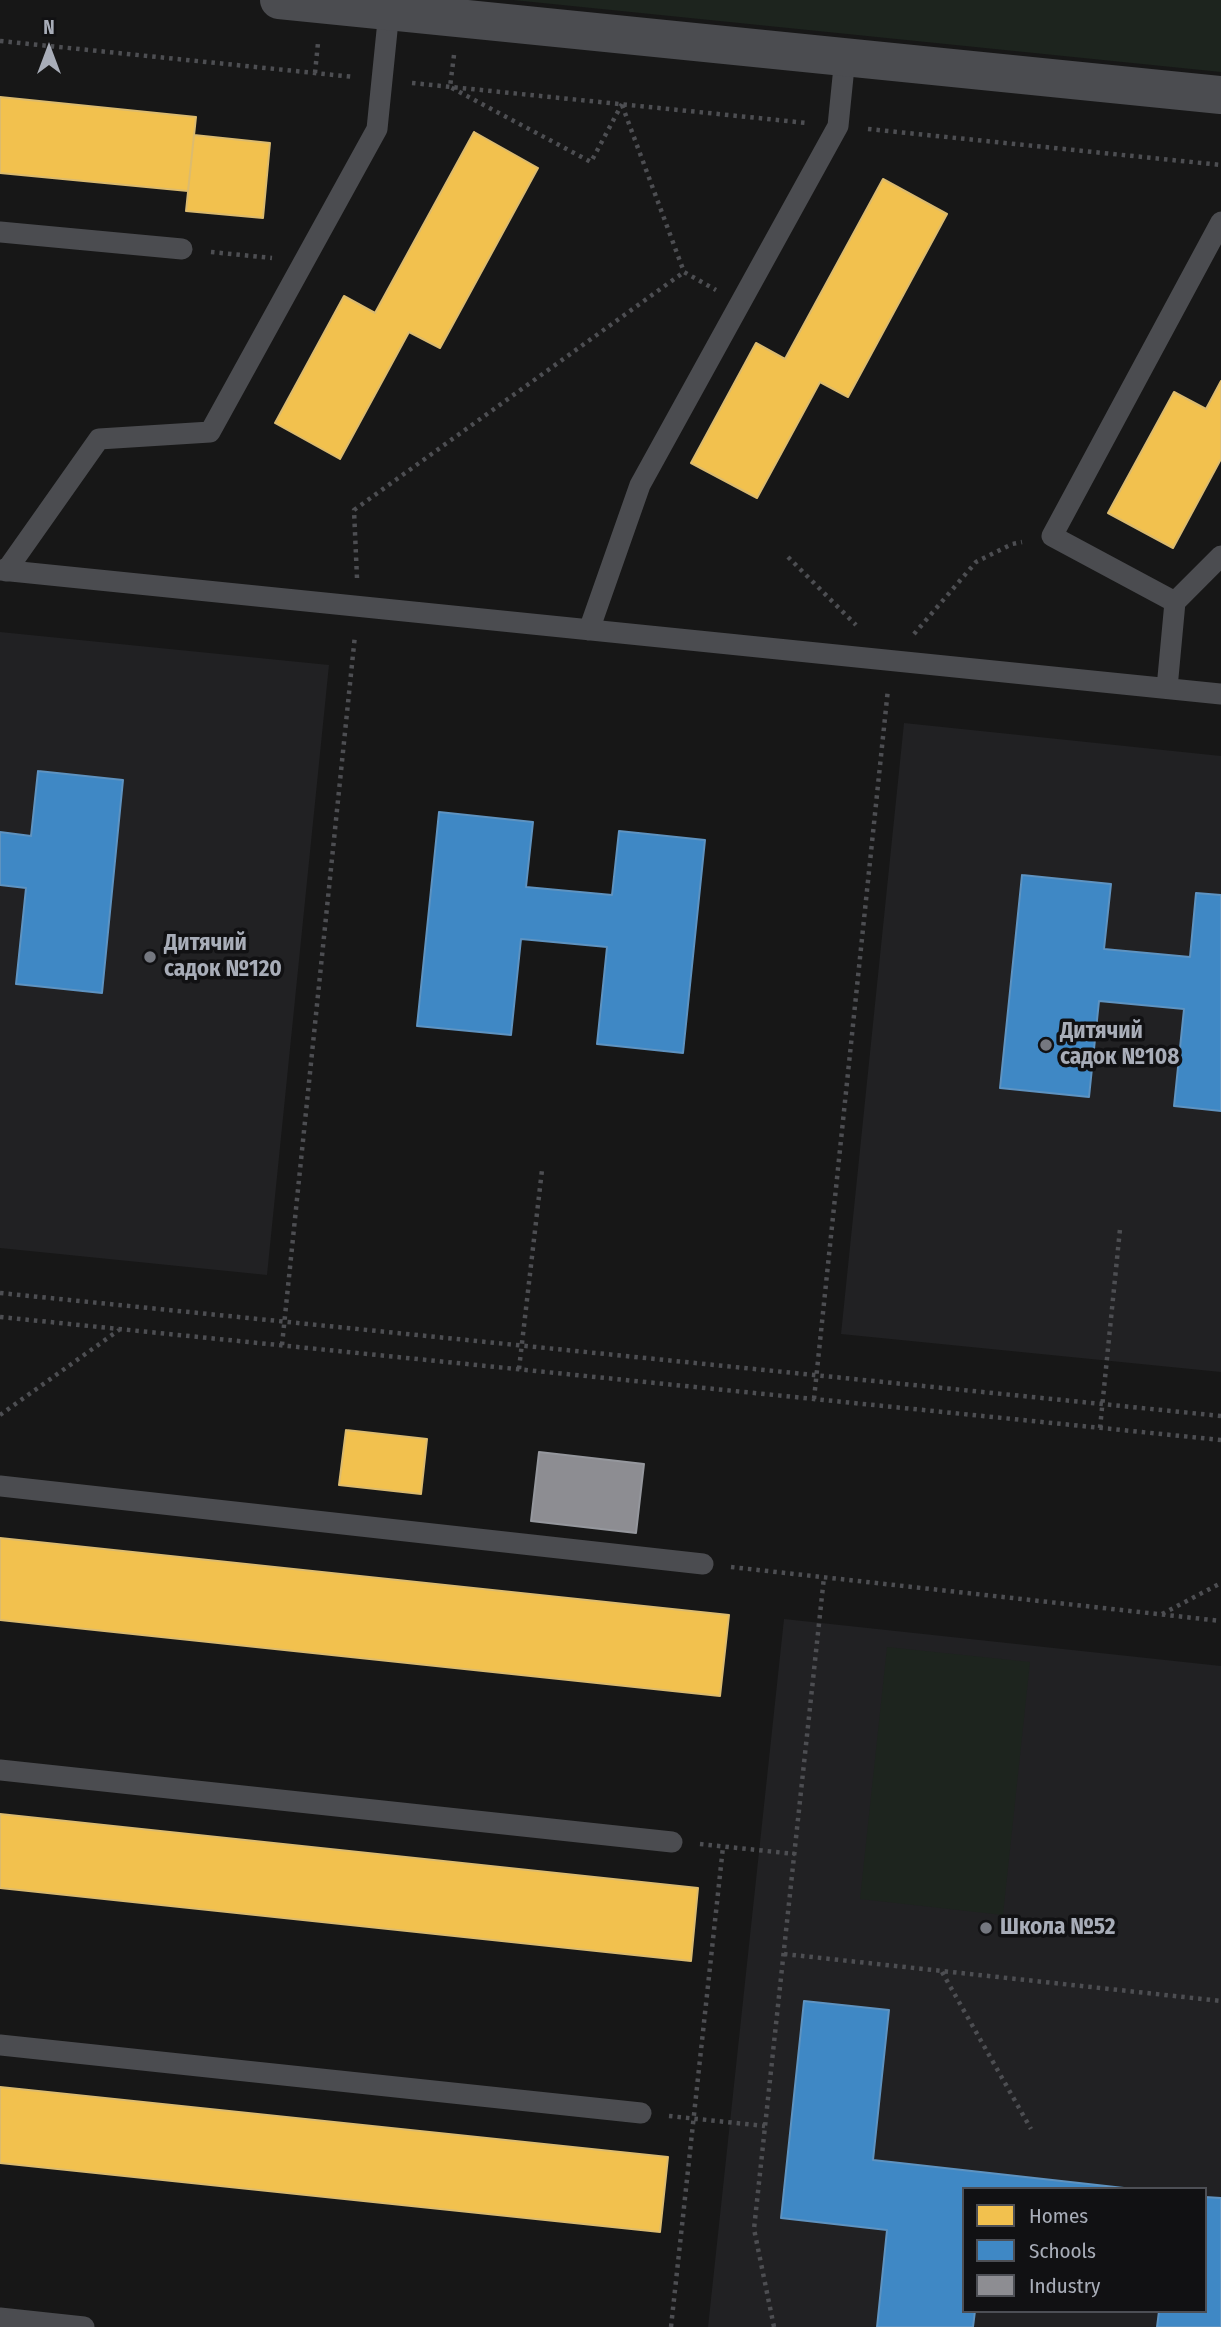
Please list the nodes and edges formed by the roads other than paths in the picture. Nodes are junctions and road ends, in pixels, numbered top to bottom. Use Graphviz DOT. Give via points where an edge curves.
graph roads {
  1 [pos="279,0"];
  2 [pos="390,6"];
  3 [pos="845,57"];
  4 [pos="1221,95"];
  5 [pos="1221,222"];
  6 [pos="0,232"];
  7 [pos="182,249"];
  8 [pos="1221,556"];
  9 [pos="3,570"];
  10 [pos="1175,601"];
  11 [pos="589,630"];
  12 [pos="1167,688"];
  13 [pos="1221,694"];
  14 [pos="0,1486"];
  15 [pos="703,1564"];
  16 [pos="0,1770"];
  17 [pos="672,1842"];
  18 [pos="0,2045"];
  19 [pos="641,2113"];
  20 [pos="0,2318"];
  21 [pos="84,2327"];
  1 -- 2 [label="street"];
  2 -- 3 [label="street"];
  2 -- 9 [label="lane" via="377,129 209,432 99,439"];
  3 -- 4 [label="street"];
  3 -- 11 [label="lane" via="838,126 640,485"];
  5 -- 10 [label="lane" via="1052,536"];
  6 -- 7 [label="lane"];
  8 -- 10 [label="lane"];
  9 -- 11 [label="lane"];
  10 -- 12 [label="lane"];
  11 -- 12 [label="lane"];
  12 -- 13 [label="lane"];
  14 -- 15 [label="lane"];
  16 -- 17 [label="lane"];
  18 -- 19 [label="lane"];
  20 -- 21 [label="lane"];
}
